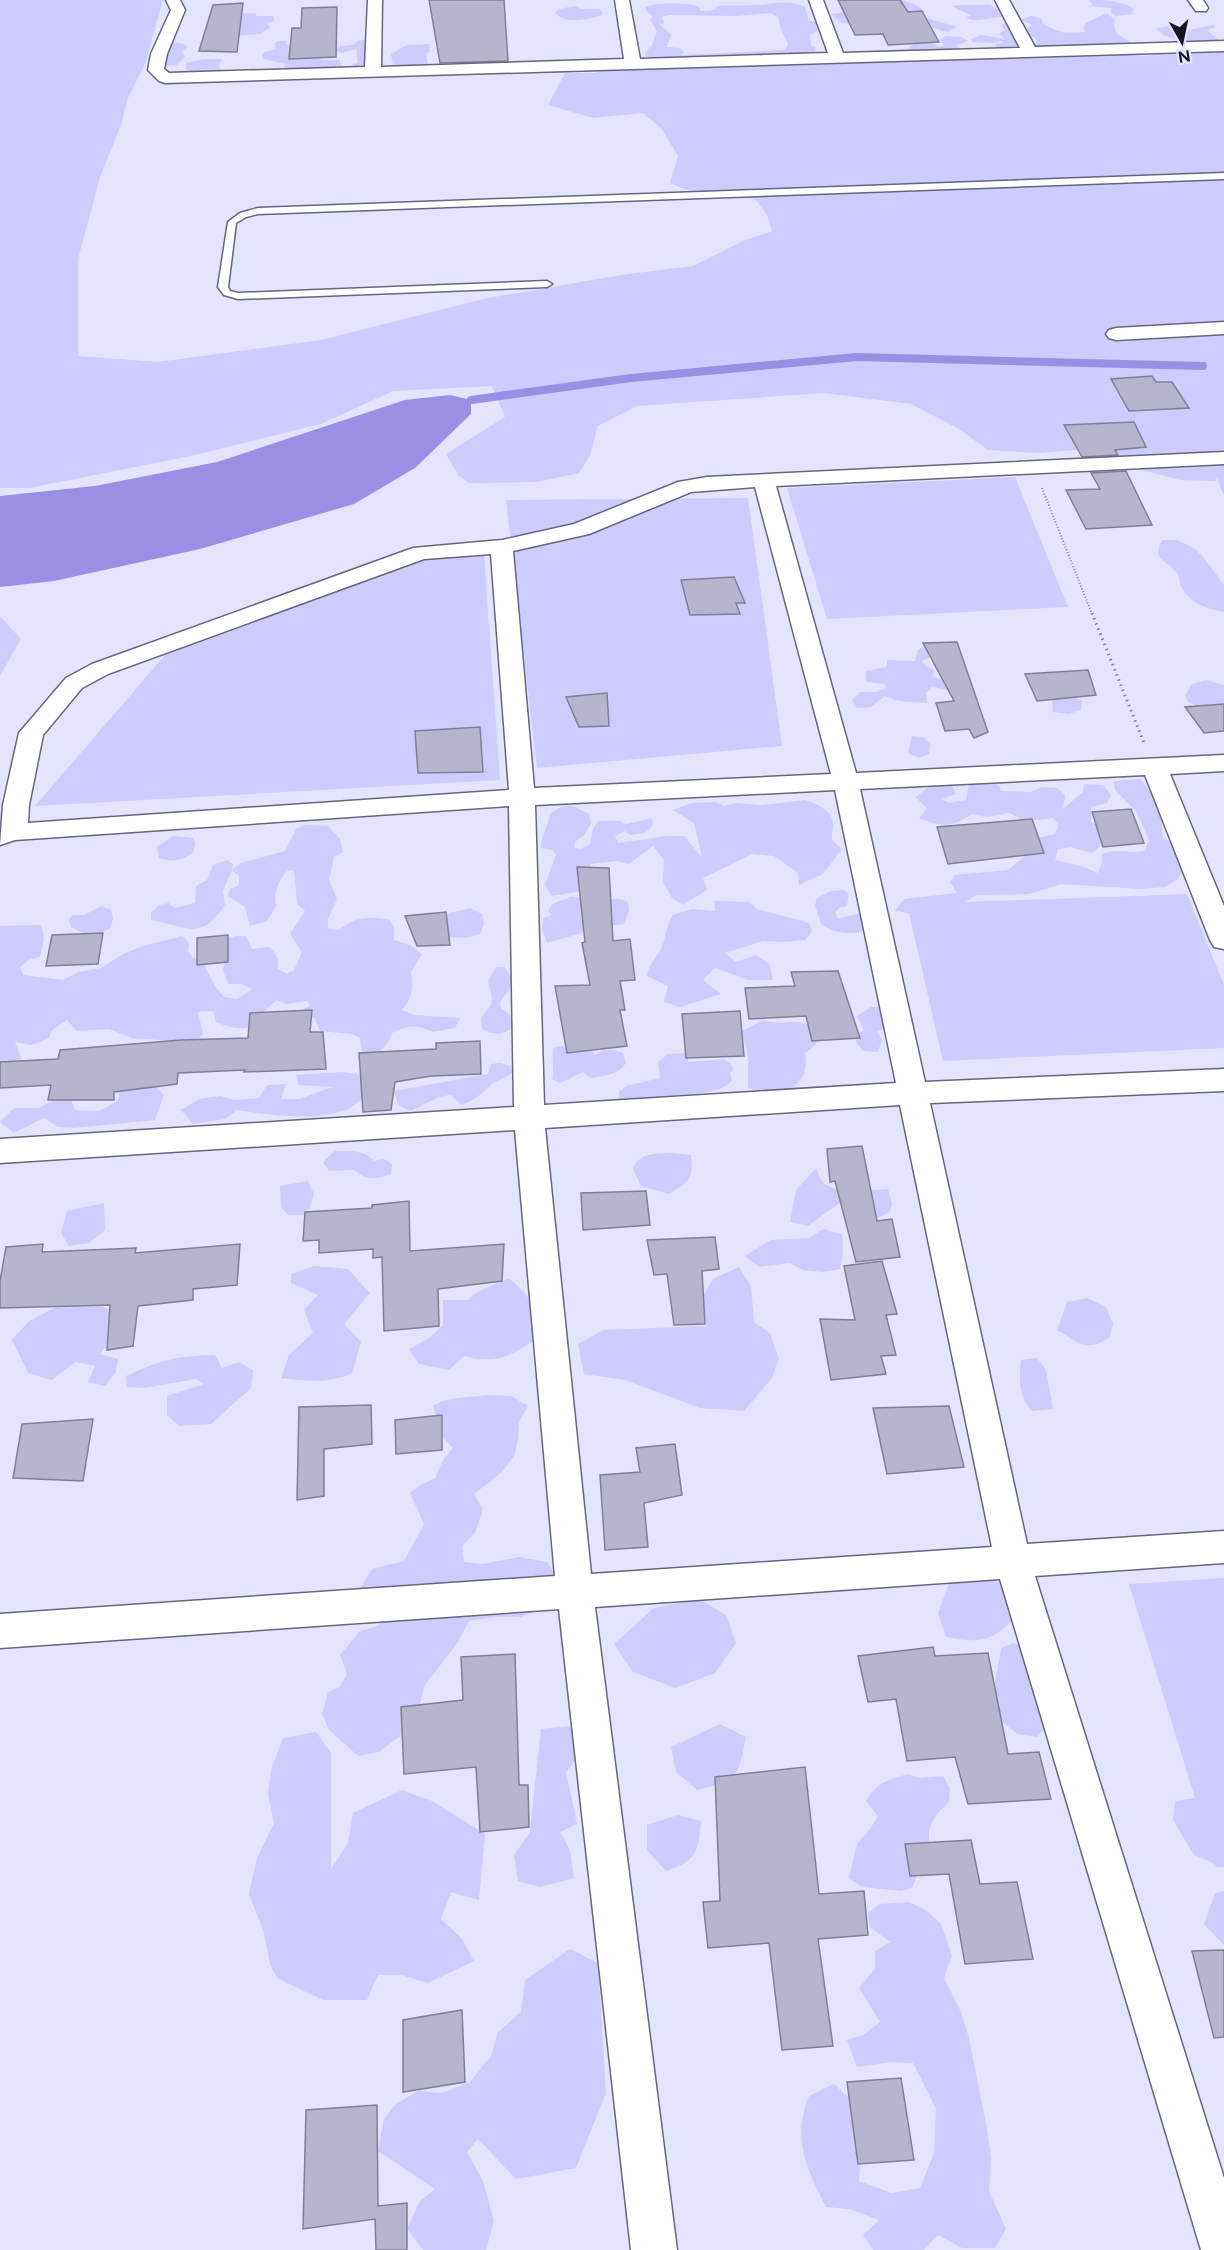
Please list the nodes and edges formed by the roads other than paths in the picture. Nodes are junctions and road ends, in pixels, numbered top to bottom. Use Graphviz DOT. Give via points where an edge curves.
graph roads {
  1 [pos="173,0"];
  2 [pos="375,0"];
  3 [pos="622,0"];
  4 [pos="816,0"];
  5 [pos="1002,0"];
  6 [pos="1224,46"];
  7 [pos="1030,52"];
  8 [pos="837,58"];
  9 [pos="633,64"];
  10 [pos="373,72"];
  11 [pos="1224,176"];
  12 [pos="547,284"];
  13 [pos="1223,330"];
  14 [pos="1116,334"];
  15 [pos="1224,458"];
  16 [pos="764,480"];
  17 [pos="502,547"];
  18 [pos="1224,763"];
  19 [pos="1154,766"];
  20 [pos="846,781"];
  21 [pos="522,797"];
  22 [pos="7,834"];
  23 [pos="1224,940"];
  24 [pos="1224,1080"];
  25 [pos="913,1093"];
  26 [pos="529,1116"];
  27 [pos="0,1151"];
  28 [pos="1224,1547"];
  29 [pos="1012,1562"];
  30 [pos="575,1592"];
  31 [pos="0,1631"];
  32 [pos="654,2250"];
  33 [pos="1224,2250"];
  1 -- 10 [label="street" via="178,10 156,70 165,78"];
  2 -- 10 [label="street"];
  3 -- 9 [label="street"];
  4 -- 8 [label="street"];
  5 -- 7 [label="street"];
  6 -- 7 [label="street"];
  7 -- 8 [label="street"];
  8 -- 9 [label="street"];
  9 -- 10 [label="street"];
  11 -- 12 [label="lane" via="258,211 232,222 223,287 227,293 238,296"];
  13 -- 14 [label="street"];
  15 -- 16 [label="street"];
  16 -- 17 [label="street" via="686,487 581,529"];
  16 -- 20 [label="street"];
  17 -- 21 [label="street"];
  17 -- 22 [label="street" via="421,553 100,669 74,683 31,732"];
  18 -- 19 [label="street"];
  19 -- 20 [label="street"];
  19 -- 23 [label="street"];
  20 -- 21 [label="street"];
  20 -- 25 [label="street"];
  21 -- 22 [label="street"];
  21 -- 26 [label="street"];
  24 -- 25 [label="street"];
  25 -- 26 [label="street"];
  25 -- 29 [label="street"];
  26 -- 27 [label="street"];
  26 -- 30 [label="street"];
  28 -- 29 [label="street"];
  29 -- 30 [label="street"];
  29 -- 33 [label="street"];
  30 -- 31 [label="street"];
  30 -- 32 [label="street"];
}
